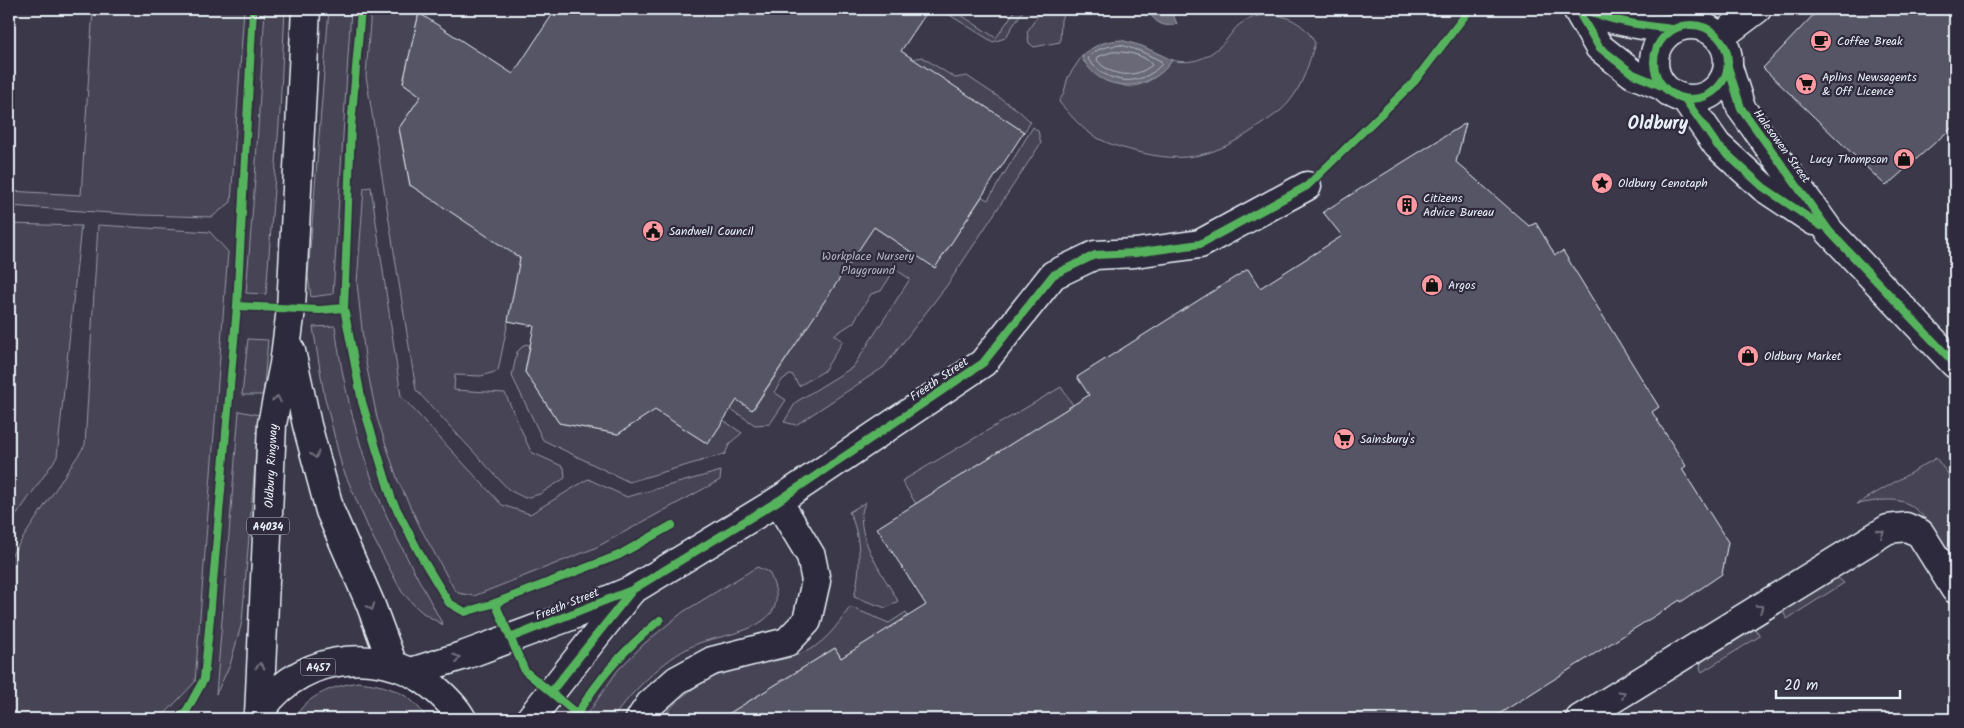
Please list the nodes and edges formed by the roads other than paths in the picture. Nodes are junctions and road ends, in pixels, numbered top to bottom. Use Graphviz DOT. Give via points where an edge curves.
graph roads {
  1 [pos="306,9"];
  2 [pos="1577,9"];
  3 [pos="1584,9"];
  4 [pos="1757,9"];
  5 [pos="1672,29"];
  6 [pos="1720,37"];
  7 [pos="1728,67"];
  8 [pos="1674,92"];
  9 [pos="1307,186"];
  10 [pos="1830,232"];
  11 [pos="288,339"];
  12 [pos="1955,364"];
  13 [pos="778,501"];
  14 [pos="1955,589"];
  15 [pos="632,590"];
  16 [pos="402,668"];
  17 [pos="258,717"];
  18 [pos="462,719"];
  19 [pos="530,719"];
  20 [pos="640,719"];
  21 [pos="1580,719"];
  1 -- 11 [label="main road, Oldbury Ringway / A4034"];
  2 -- 8 [label="main road" via="1599,47 1633,74"];
  3 -- 5 [label="main road" via="1627,24"];
  4 -- 6 [label="main road"];
  5 -- 6 [label="main road" via="1684,24 1702,26"];
  5 -- 8 [label="main road" via="1654,51 1653,65 1656,75"];
  6 -- 7 [label="main road" via="1726,49"];
  7 -- 8 [label="main road" via="1714,92 1702,98"];
  7 -- 10 [label="main road, Halesowen Street" via="1741,108"];
  8 -- 10 [label="main road, Halesowen Street" via="1717,145 1763,187"];
  9 -- 13 [label="main road, Freeth Street" via="1200,244 1095,255 1053,275 983,363"];
  10 -- 12 [label="main road, Halesowen Street"];
  11 -- 16 [label="main road, Oldbury Ringway / A4034, one-way" via="330,511"];
  17 -- 11 [label="main road, Oldbury Ringway / A4034, one-way" via="272,424"];
  13 -- 15 [label="main road, Freeth Street"];
  13 -- 20 [label="main road" via="811,556 816,581 807,621 787,642 712,661 677,680 650,704"];
  21 -- 14 [label="main road, one-way" via="1888,528 1906,527 1920,533"];
  16 -- 15 [label="main road, Freeth Street, one-way" via="465,655"];
  15 -- 19 [label="main road, Freeth Street"];
  16 -- 17 [label="main road, Oldbury Ringway / A457" via="360,659 320,666 290,681 269,700"];
  16 -- 18 [label="main road, Oldbury Ringway / A457" via="439,692"];
}
